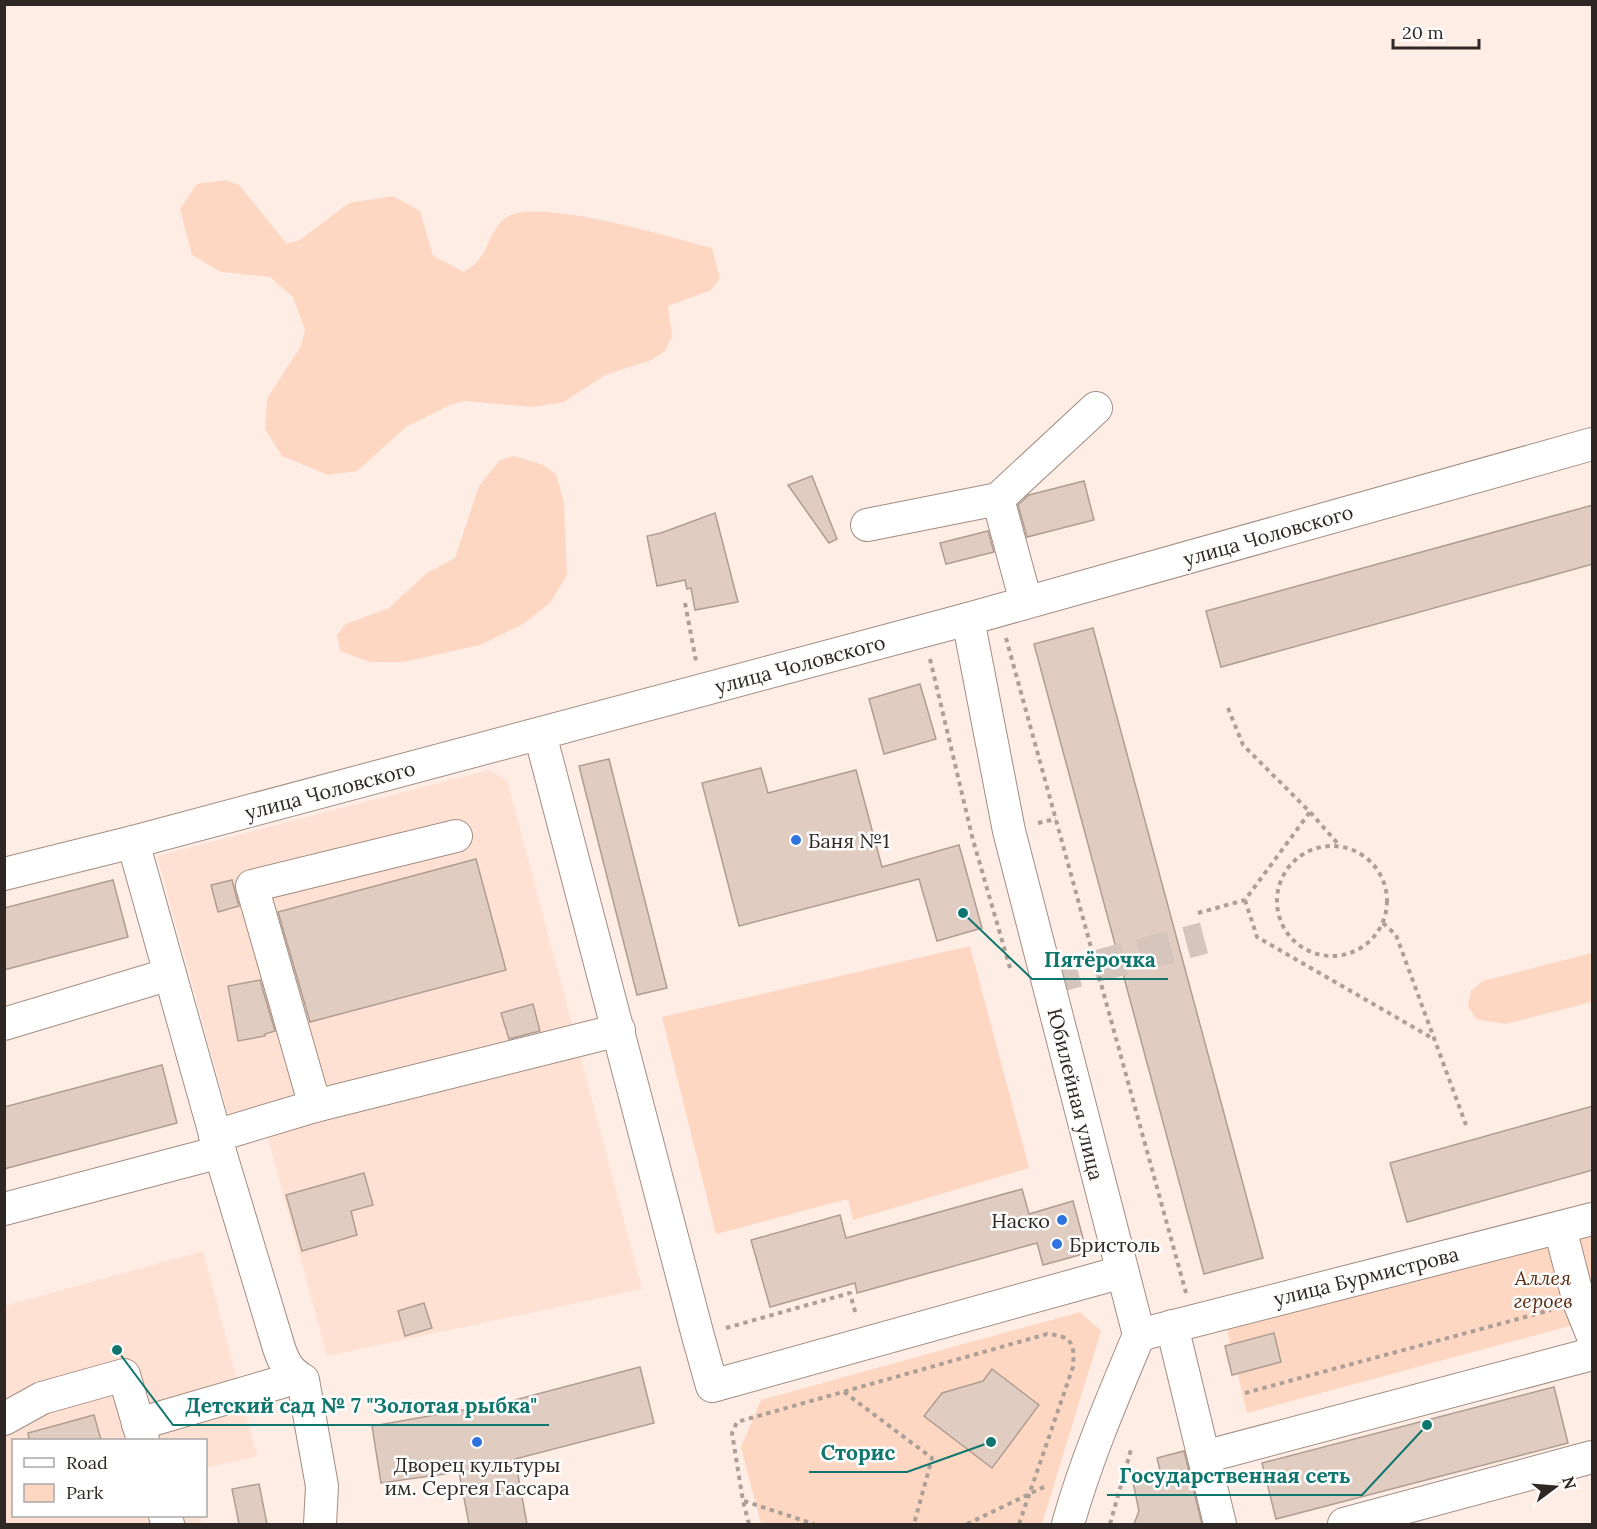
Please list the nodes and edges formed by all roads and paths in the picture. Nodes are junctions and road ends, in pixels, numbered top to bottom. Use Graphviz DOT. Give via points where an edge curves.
graph roads {
  1 [pos="1096,408"];
  2 [pos="1593,444"];
  3 [pos="998,499"];
  4 [pos="867,525"];
  5 [pos="1026,602"];
  6 [pos="685,603"];
  7 [pos="968,619"];
  8 [pos="1004,632"];
  9 [pos="928,652"];
  10 [pos="702,690"];
  11 [pos="1228,708"];
  12 [pos="540,734"];
  13 [pos="1310,812"];
  14 [pos="456,836"];
  15 [pos="133,842"];
  16 [pos="1340,846"];
  17 [pos="4,874"];
  18 [pos="1245,900"];
  19 [pos="1198,913"];
  20 [pos="1383,922"];
  21 [pos="170,974"];
  22 [pos="1013,976"];
  23 [pos="4,1024"];
  24 [pos="619,1030"];
  25 [pos="1434,1039"];
  26 [pos="315,1106"];
  27 [pos="1466,1125"];
  28 [pos="217,1144"];
  29 [pos="4,1209"];
  30 [pos="1593,1219"];
  31 [pos="1560,1228"];
  32 [pos="1122,1272"];
  33 [pos="1579,1302"];
  34 [pos="1182,1323"];
  35 [pos="859,1324"];
  36 [pos="1593,1334"];
  37 [pos="1139,1335"];
  38 [pos="698,1336"];
  39 [pos="1593,1354"];
  40 [pos="294,1374"];
  41 [pos="843,1392"];
  42 [pos="1245,1393"];
  43 [pos="4,1419"];
  44 [pos="140,1432"];
  45 [pos="1132,1446"];
  46 [pos="1204,1457"];
  47 [pos="1593,1457"];
  48 [pos="1051,1483"];
  49 [pos="1028,1495"];
  50 [pos="743,1501"];
  51 [pos="320,1524"];
  52 [pos="749,1524"];
  53 [pos="814,1524"];
  54 [pos="914,1524"];
  55 [pos="967,1524"];
  56 [pos="1019,1524"];
  57 [pos="1068,1524"];
  58 [pos="1110,1524"];
  59 [pos="1220,1524"];
  60 [pos="1344,1524"];
  1 -- 3 [label="street"];
  2 -- 5 [label="street, улица Чоловского"];
  3 -- 4 [label="street"];
  3 -- 5 [label="street"];
  5 -- 7 [label="street, улица Чоловского"];
  6 -- 10 [label="path"];
  7 -- 10 [label="street, улица Чоловского"];
  7 -- 32 [label="street, Юбилейная улица" via="1009,831"];
  8 -- 34 [label="path"];
  9 -- 22 [label="path" via="974,840"];
  10 -- 12 [label="street, улица Чоловского"];
  11 -- 13 [label="path" via="1243,744"];
  12 -- 15 [label="street, улица Чоловского"];
  12 -- 24 [label="street"];
  13 -- 16 [label="path"];
  13 -- 18 [label="path"];
  14 -- 26 [label="street" via="252,886"];
  15 -- 17 [label="street, улица Чоловского"];
  15 -- 21 [label="street"];
  16 -- 20 [label="path" via="1360,854 1376,867 1387,894"];
  16 -- 20 [label="path" via="1312,849 1295,861 1282,878 1278,906 1287,932 1308,950 1337,956 1364,945"];
  18 -- 19 [label="path"];
  18 -- 25 [label="path" via="1257,937"];
  20 -- 25 [label="path" via="1396,935"];
  21 -- 23 [label="street"];
  21 -- 28 [label="street"];
  24 -- 26 [label="street"];
  24 -- 38 [label="street"];
  25 -- 27 [label="path"];
  26 -- 28 [label="street"];
  28 -- 29 [label="street"];
  28 -- 40 [label="street" via="284,1363"];
  30 -- 31 [label="street, улица Бурмистрова"];
  31 -- 33 [label="street"];
  31 -- 34 [label="street, улица Бурмистрова"];
  32 -- 37 [label="street, Юбилейная улица"];
  32 -- 38 [label="street" via="712,1386"];
  33 -- 36 [label="street"];
  33 -- 42 [label="path"];
  34 -- 37 [label="street, улица Бурмистрова"];
  34 -- 46 [label="street"];
  35 -- 38 [label="path" via="850,1293"];
  37 -- 57 [label="street"];
  39 -- 46 [label="street"];
  40 -- 44 [label="street" via="282,1382"];
  40 -- 51 [label="street" via="303,1380 322,1486"];
  41 -- 49 [label="path" via="1047,1334 1062,1335 1074,1351 1073,1367"];
  41 -- 50 [label="path" via="737,1422 732,1433"];
  41 -- 54 [label="path" via="932,1458"];
  43 -- 44 [label="street" via="42,1398 124,1375"];
  45 -- 58 [label="path"];
  46 -- 59 [label="street"];
  47 -- 60 [label="street"];
  48 -- 49 [label="path"];
  49 -- 55 [label="path"];
  49 -- 56 [label="path"];
  50 -- 52 [label="path"];
  50 -- 53 [label="path"];
}
